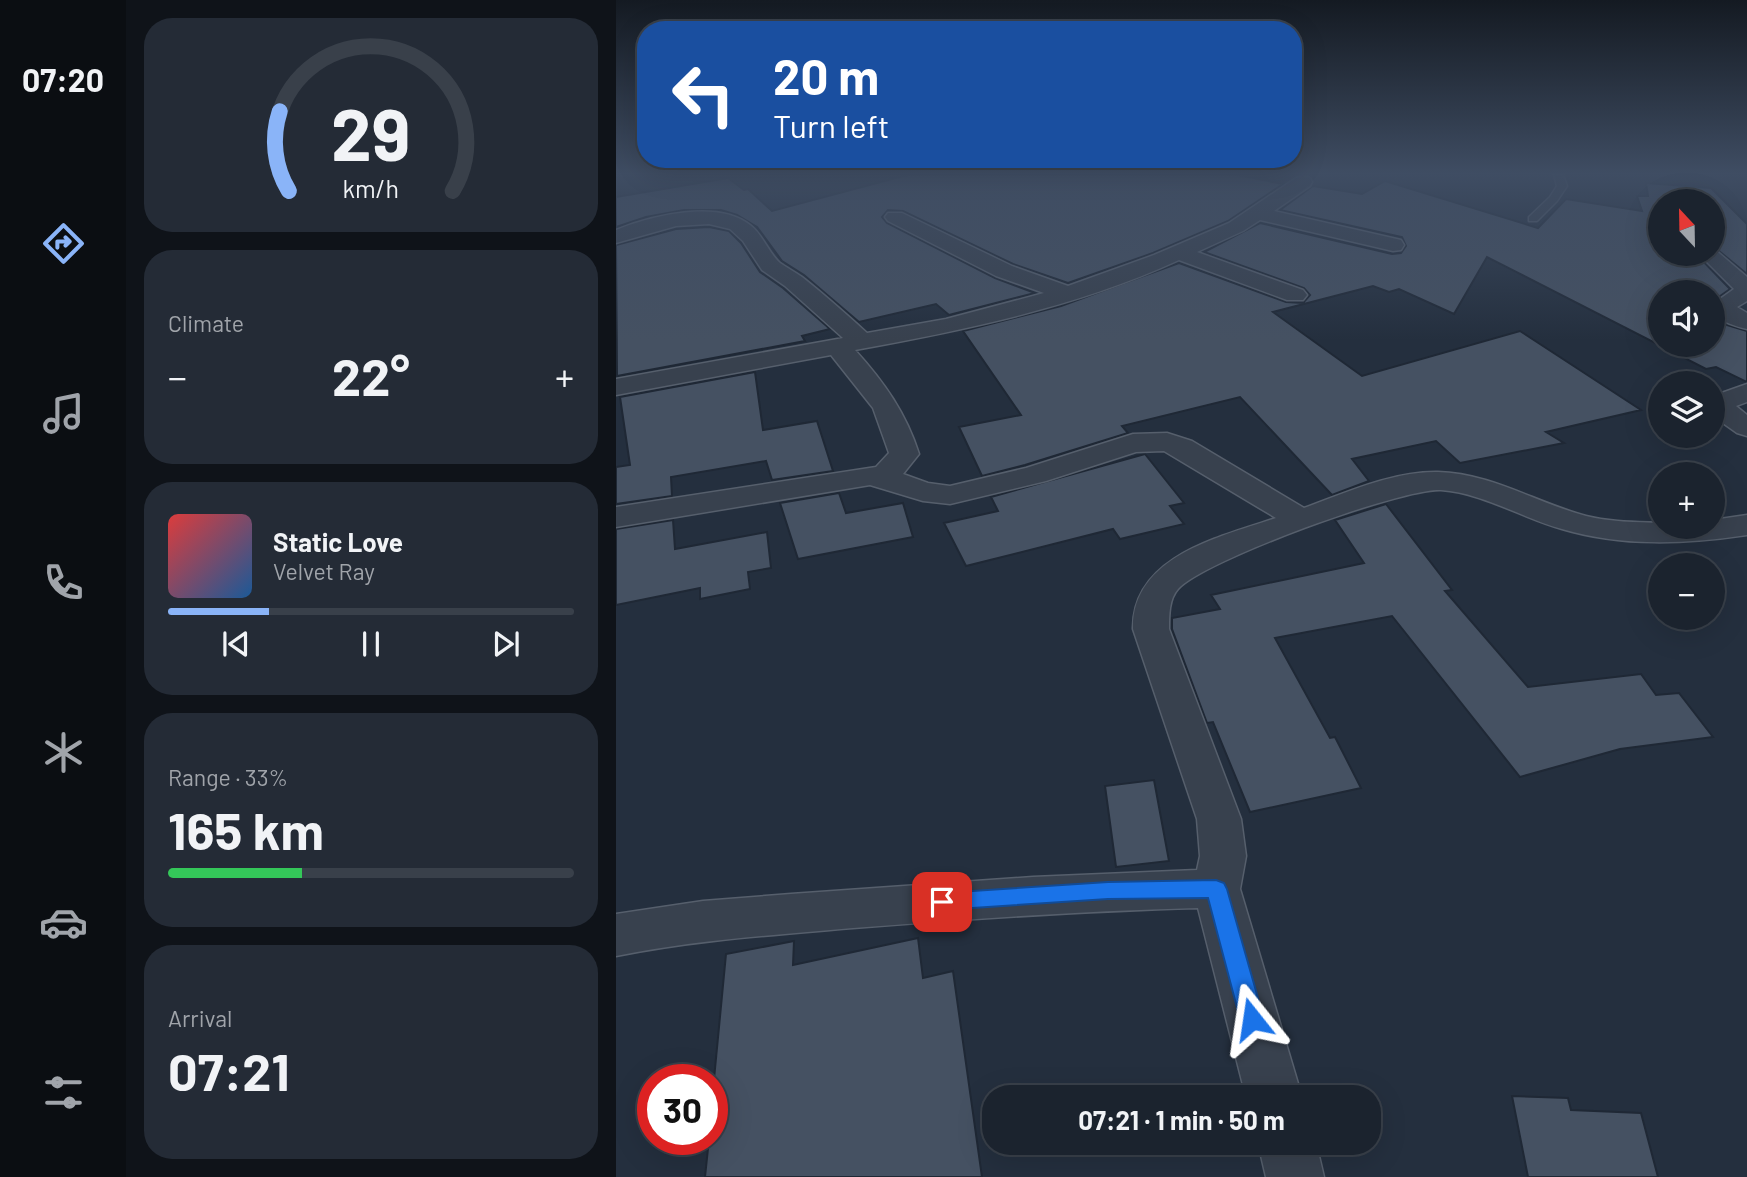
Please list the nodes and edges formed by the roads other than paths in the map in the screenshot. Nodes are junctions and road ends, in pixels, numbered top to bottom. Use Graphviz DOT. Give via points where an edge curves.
graph roads {
  1 [pos="640,230"];
  2 [pos="743,230"];
  3 [pos="921,230"];
  4 [pos="1230,230"];
  5 [pos="1329,230"];
  6 [pos="616,237"];
  7 [pos="1393,245"];
  8 [pos="1179,253"];
  9 [pos="1722,266"];
  10 [pos="1747,290"];
  11 [pos="1068,294"];
  12 [pos="1295,295"];
  13 [pos="1747,322"];
  14 [pos="849,344"];
  15 [pos="616,387"];
  16 [pos="1747,392"];
  17 [pos="1747,427"];
  18 [pos="884,477"];
  19 [pos="616,517"];
  20 [pos="1301,520"];
  21 [pos="1747,525"];
  22 [pos="1216,889"];
  23 [pos="616,934"];
  24 [pos="1271,1085"];
  25 [pos="1290,1155"];
  26 [pos="1295,1177"];
  1 -- 6 [label="street"];
  2 -- 14 [label="street" via="755,240 767,263 790,279"];
  3 -- 11 [label="street" via="1004,271"];
  4 -- 8 [label="street"];
  5 -- 7 [label="street"];
  8 -- 11 [label="street"];
  8 -- 12 [label="street"];
  9 -- 10 [label="street"];
  10 -- 13 [label="street" via="1725,303 1727,313"];
  11 -- 14 [label="street" via="947,326"];
  14 -- 15 [label="street"];
  14 -- 18 [label="street" via="898,426 904,454"];
  16 -- 17 [label="street" via="1720,403"];
  18 -- 19 [label="street" via="852,478"];
  18 -- 20 [label="street" via="923,492 950,495 1035,475 1133,443 1167,442"];
  20 -- 21 [label="street" via="1418,482 1439,481 1576,523 1622,532"];
  20 -- 22 [label="street" via="1186,566 1165,582 1150,611 1151,629 1219,819 1223,856"];
  22 -- 23 [label="street" via="1108,890 915,904 674,923"];
  22 -- 24 [label="street"];
  25 -- 26 [label="street"];
}
